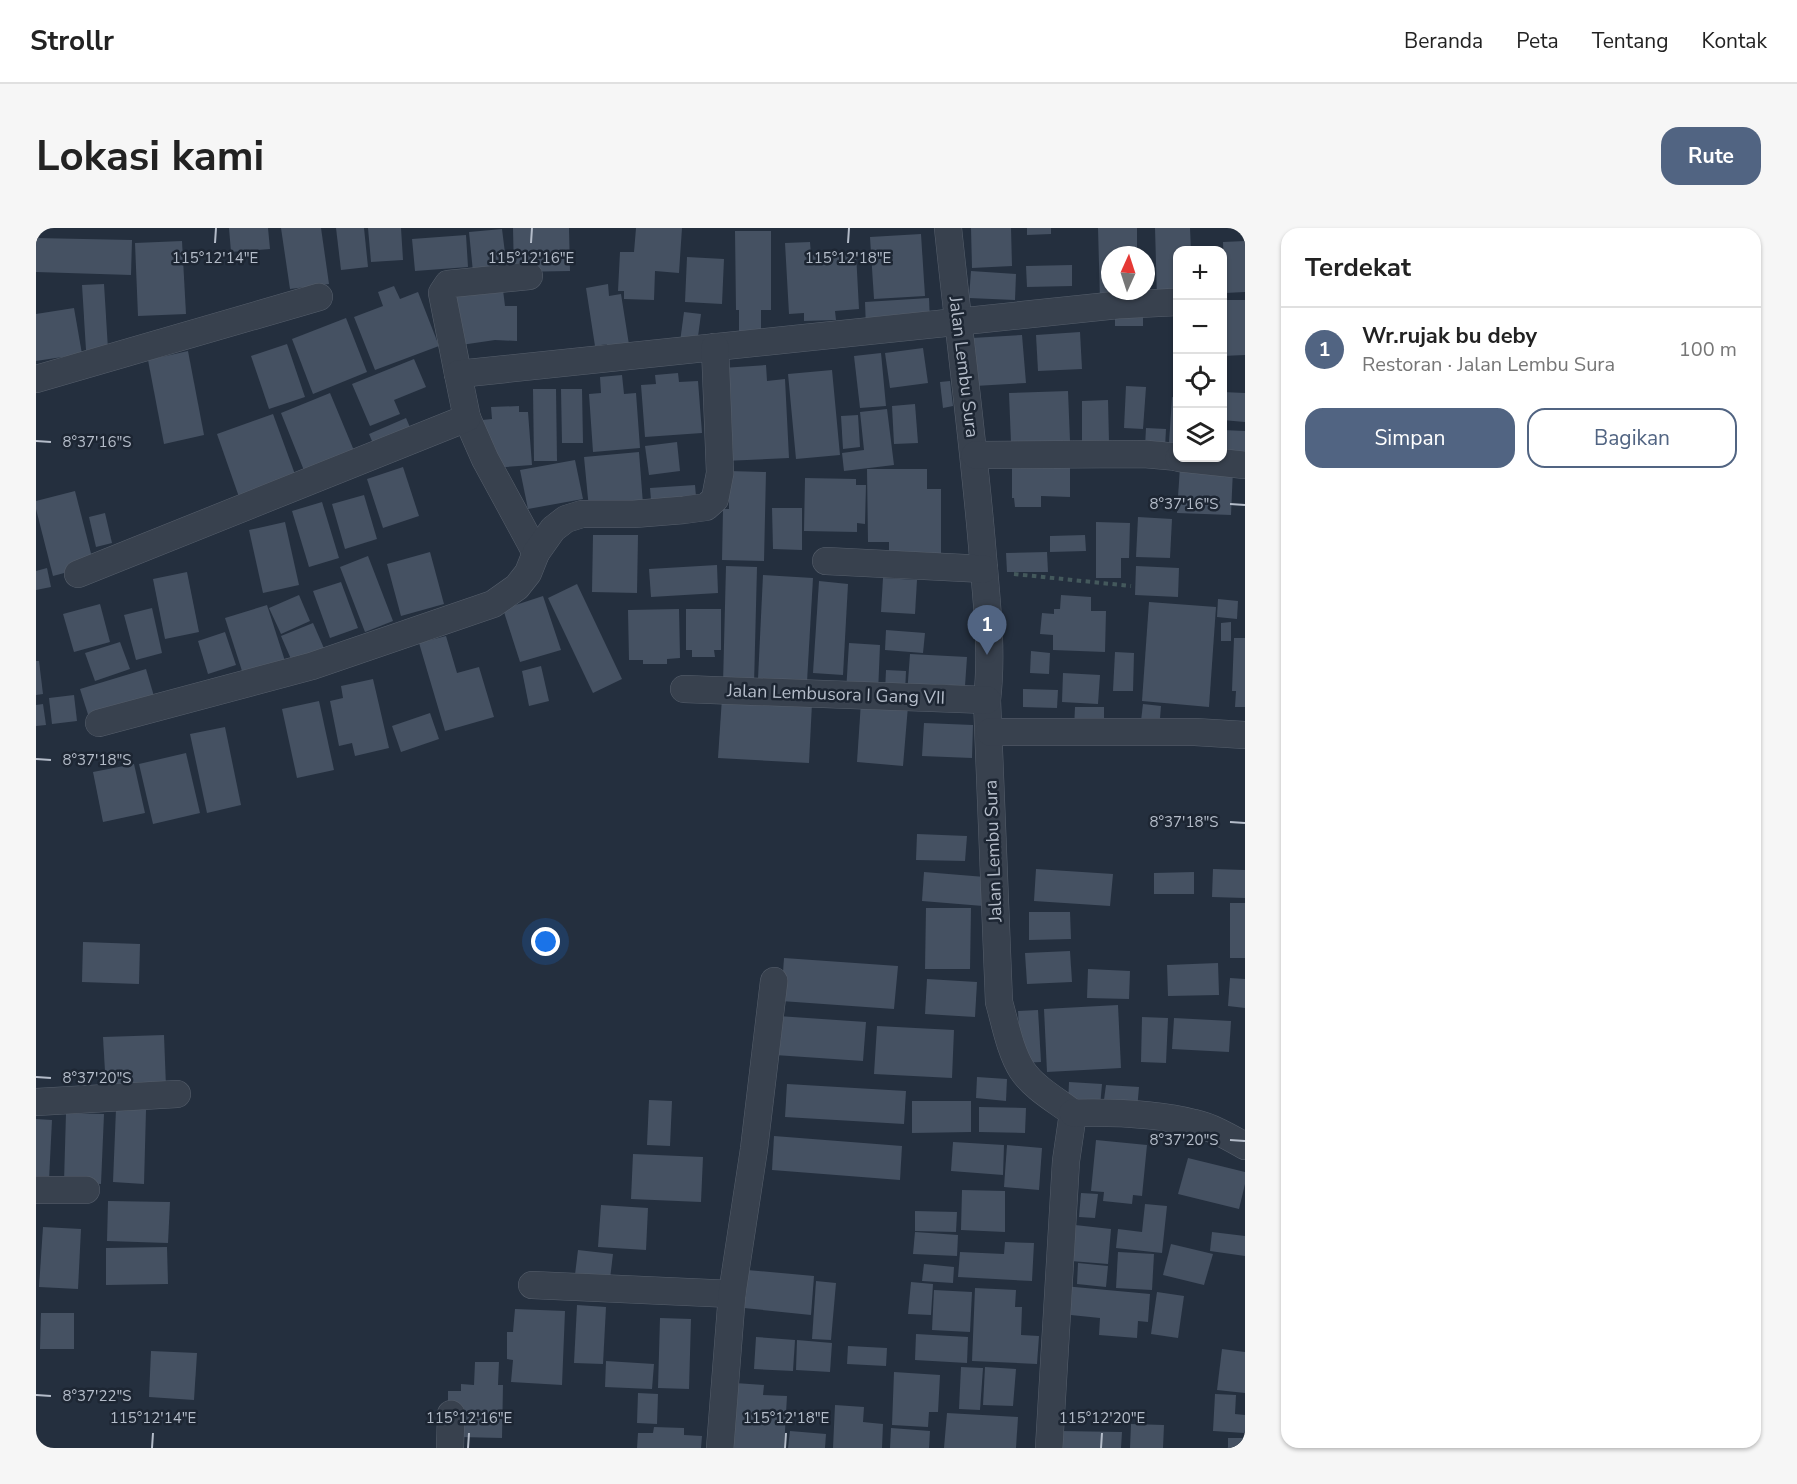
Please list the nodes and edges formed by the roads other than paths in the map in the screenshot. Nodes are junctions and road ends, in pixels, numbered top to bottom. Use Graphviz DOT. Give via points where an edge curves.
graph roads {
  1 [pos="948,228"];
  2 [pos="529,276"];
  3 [pos="319,297"];
  4 [pos="1173,302"];
  5 [pos="958,322"];
  6 [pos="715,347"];
  7 [pos="458,374"];
  8 [pos="36,379"];
  9 [pos="467,418"];
  10 [pos="975,455"];
  11 [pos="1173,457"];
  12 [pos="1220,462"];
  13 [pos="1245,465"];
  14 [pos="536,553"];
  15 [pos="826,561"];
  16 [pos="984,569"];
  17 [pos="78,574"];
  18 [pos="684,689"];
  19 [pos="987,700"];
  20 [pos="99,723"];
  21 [pos="990,732"];
  22 [pos="1245,735"];
  23 [pos="774,981"];
  24 [pos="177,1094"];
  25 [pos="36,1102"];
  26 [pos="1073,1113"];
  27 [pos="1245,1146"];
  28 [pos="36,1190"];
  29 [pos="86,1190"];
  30 [pos="532,1285"];
  31 [pos="732,1294"];
  32 [pos="450,1414"];
  33 [pos="450,1448"];
  34 [pos="720,1448"];
  35 [pos="1049,1448"];
  1 -- 5 [label="street, Jalan Lembu Sura"];
  2 -- 7 [label="street" via="448,284 442,293"];
  3 -- 8 [label="street"];
  4 -- 5 [label="street"];
  5 -- 6 [label="street"];
  5 -- 10 [label="street, Jalan Lembu Sura"];
  6 -- 7 [label="street"];
  6 -- 14 [label="street" via="720,473 715,499 706,507 684,510 574,516 553,529"];
  7 -- 9 [label="street"];
  9 -- 14 [label="street"];
  9 -- 17 [label="street"];
  10 -- 11 [label="street"];
  10 -- 16 [label="street, Jalan Lembu Sura"];
  12 -- 13 [label="street"];
  14 -- 20 [label="street" via="517,587 494,604 312,666"];
  15 -- 16 [label="street"];
  16 -- 19 [label="street, Jalan Lembu Sura" via="990,673"];
  18 -- 19 [label="street, Jalan Lembusora I Gang VII"];
  19 -- 21 [label="street, Jalan Lembu Sura"];
  21 -- 22 [label="street"];
  21 -- 26 [label="street, Jalan Lembu Sura" via="999,1002 1022,1069"];
  23 -- 31 [label="street"];
  24 -- 25 [label="street"];
  26 -- 27 [label="street" via="1108,1112 1196,1123"];
  26 -- 35 [label="street" via="1066,1161"];
  28 -- 29 [label="street"];
  30 -- 31 [label="street"];
  31 -- 34 [label="street"];
  32 -- 33 [label="street"];
}
